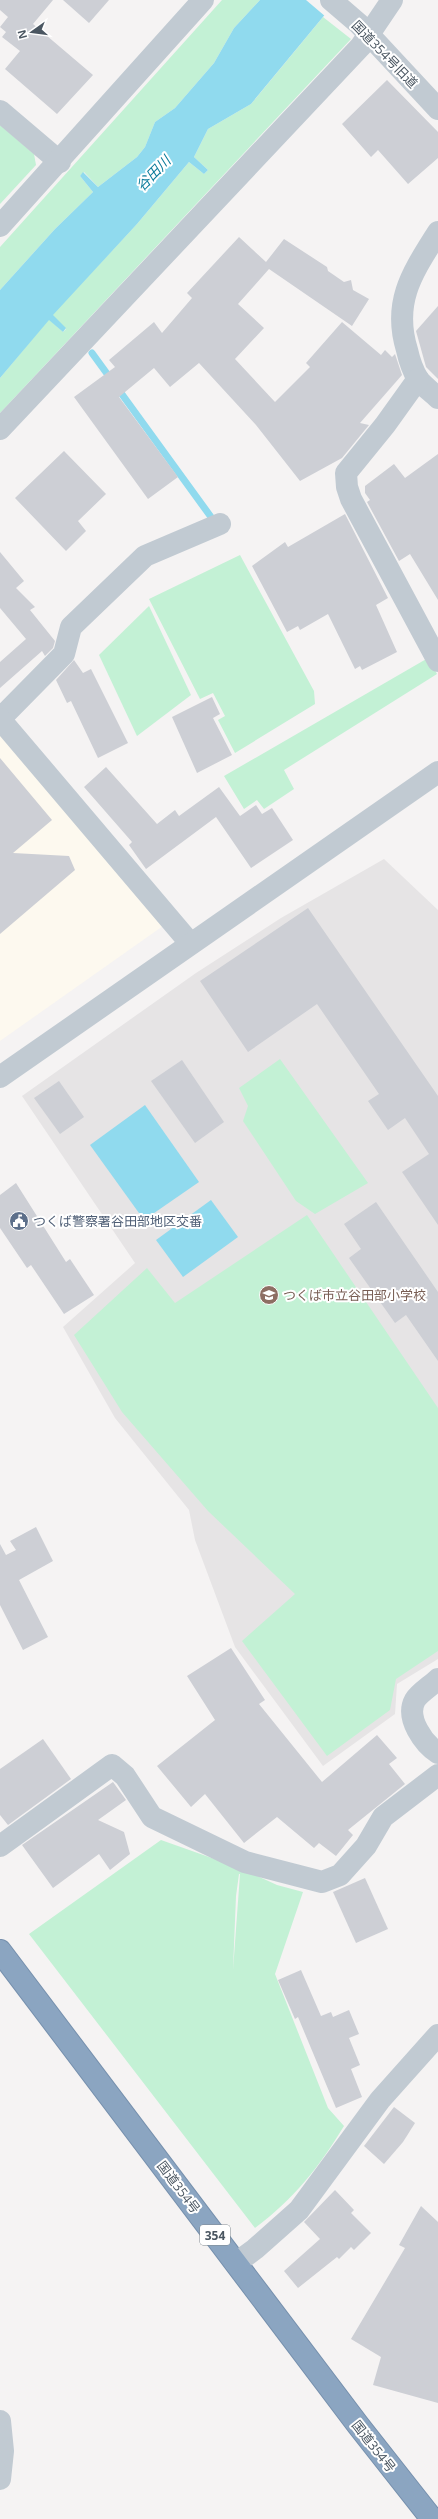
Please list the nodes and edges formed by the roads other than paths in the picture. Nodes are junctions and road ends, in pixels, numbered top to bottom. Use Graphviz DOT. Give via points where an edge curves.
graph roads {
  1 [pos="203,0"];
  2 [pos="331,0"];
  3 [pos="392,0"];
  4 [pos="364,30"];
  5 [pos="438,109"];
  6 [pos="0,111"];
  7 [pos="60,162"];
  8 [pos="0,226"];
  9 [pos="438,232"];
  10 [pos="418,379"];
  11 [pos="438,398"];
  12 [pos="0,429"];
  13 [pos="220,524"];
  14 [pos="438,661"];
  15 [pos="0,719"];
  16 [pos="438,772"];
  17 [pos="190,943"];
  18 [pos="0,1077"];
  19 [pos="438,1679"];
  20 [pos="438,1753"];
  21 [pos="438,1775"];
  22 [pos="0,1846"];
  23 [pos="0,1951"];
  24 [pos="438,2035"];
  25 [pos="236,2263"];
  26 [pos="0,2421"];
  27 [pos="0,2479"];
  28 [pos="432,2519"];
  1 -- 7 [label="street"];
  2 -- 4 [label="street, 国道354号旧道"];
  3 -- 4 [label="street"];
  4 -- 5 [label="street, 国道354号旧道"];
  4 -- 12 [label="street" via="361,46"];
  6 -- 7 [label="street"];
  7 -- 8 [label="street"];
  9 -- 10 [label="street" via="415,268 404,292 400,316 404,341"];
  10 -- 11 [label="street"];
  10 -- 14 [label="street" via="346,473 345,480 351,499"];
  13 -- 15 [label="street" via="145,556 71,627 64,654"];
  15 -- 17 [label="street"];
  16 -- 17 [label="street"];
  17 -- 18 [label="street"];
  19 -- 20 [label="street" via="415,1700 412,1713 417,1731"];
  21 -- 22 [label="street" via="383,1817 366,1846 340,1875 322,1882 245,1862 152,1817 125,1776 112,1765"];
  23 -- 25 [label="highway, 国道354号 / 354"];
  24 -- 25 [label="street" via="380,2100 299,2210"];
  25 -- 28 [label="highway, 国道354号 / 354" via="358,2426"];
  26 -- 27 [label="street" via="3,2451"];
}
